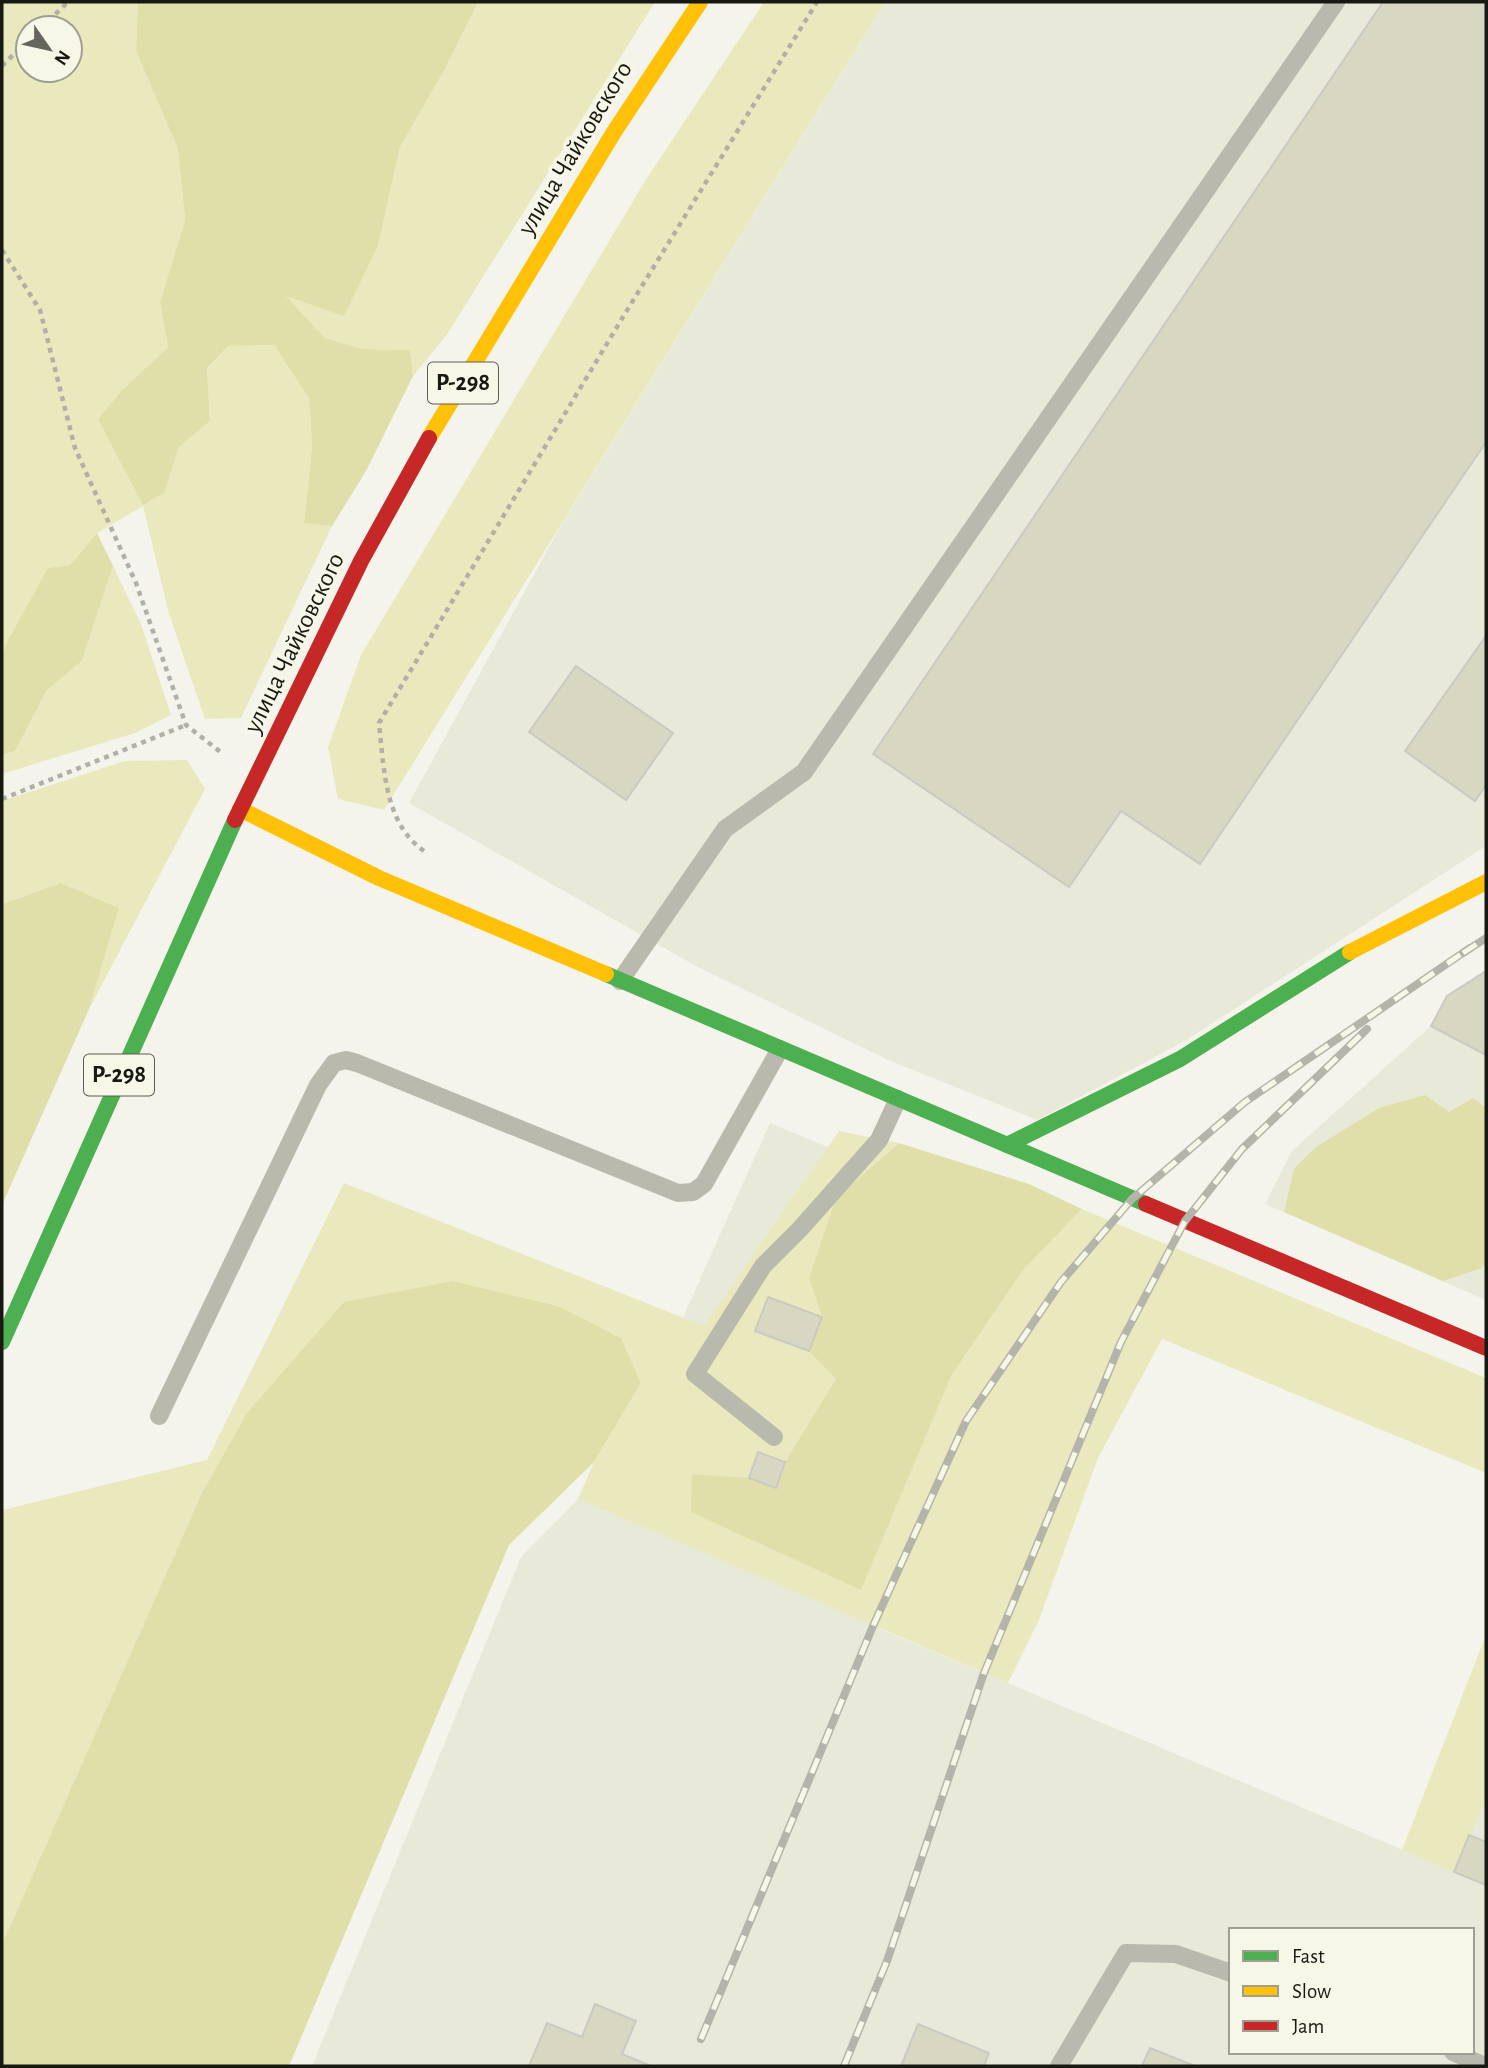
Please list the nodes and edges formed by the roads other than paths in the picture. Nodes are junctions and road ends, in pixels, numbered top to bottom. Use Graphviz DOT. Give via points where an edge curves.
graph roads {
  1 [pos="700,2"];
  2 [pos="1336,2"];
  3 [pos="240,809"];
  4 [pos="1486,882"];
  5 [pos="620,981"];
  6 [pos="780,1049"];
  7 [pos="898,1099"];
  8 [pos="1007,1146"];
  9 [pos="2,1342"];
  10 [pos="1486,1348"];
  11 [pos="159,1416"];
  12 [pos="774,1437"];
  13 [pos="1229,1972"];
  14 [pos="1458,2054"];
  15 [pos="1059,2066"];
  16 [pos="1485,2066"];
  1 -- 3 [label="main road, улица Чайковского / Р-298" via="640,87 383,522"];
  2 -- 5 [label="lane" via="804,772 725,829"];
  3 -- 5 [label="main road" via="379,878"];
  3 -- 9 [label="main road, улица Чайковского / Р-298"];
  4 -- 8 [label="main road" via="1338,958 1180,1059"];
  5 -- 6 [label="main road"];
  6 -- 7 [label="main road"];
  6 -- 11 [label="lane" via="704,1184 693,1192 678,1193 358,1063 334,1063 318,1085"];
  7 -- 8 [label="main road"];
  7 -- 12 [label="lane" via="879,1140 763,1266 695,1374"];
  8 -- 10 [label="main road"];
  13 -- 15 [label="lane" via="1176,1954 1126,1953"];
  14 -- 16 [label="lane"];
}
